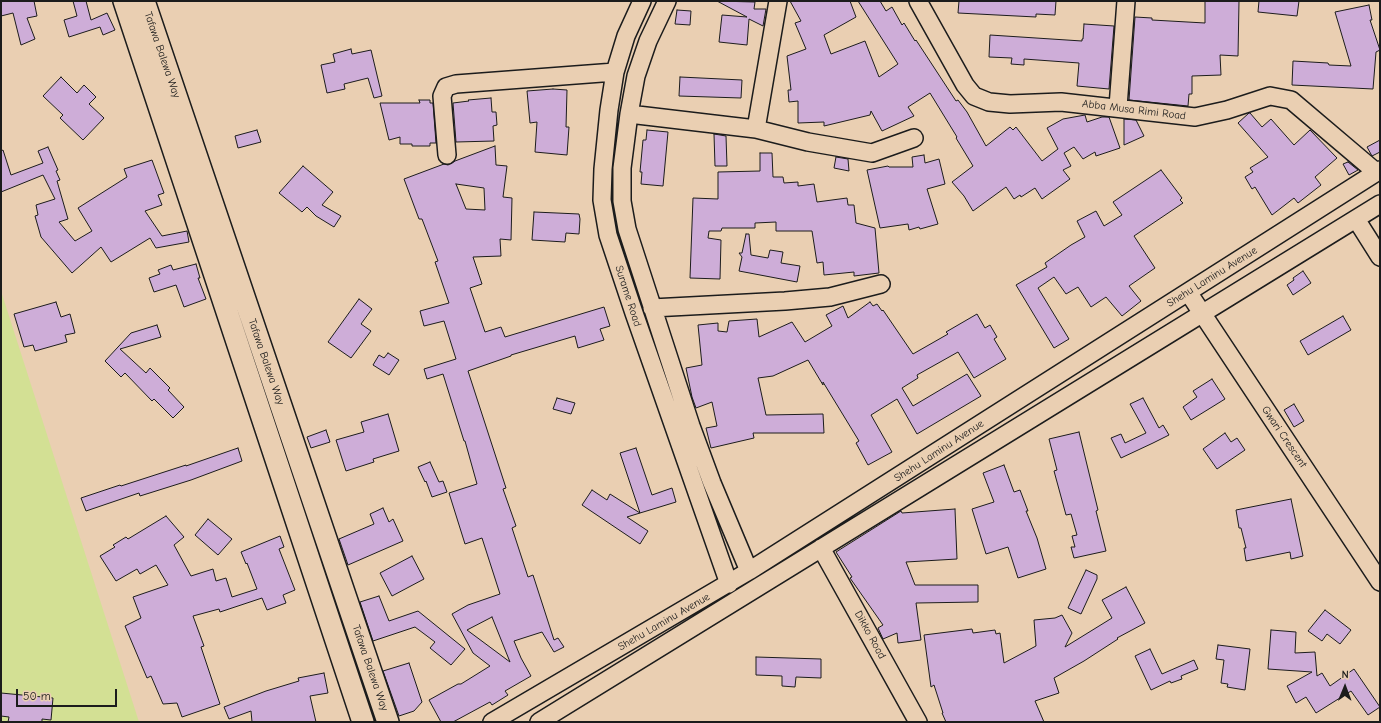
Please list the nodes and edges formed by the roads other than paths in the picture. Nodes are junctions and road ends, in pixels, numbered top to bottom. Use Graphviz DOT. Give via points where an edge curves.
graph roads {
  1 [pos="124,1"];
  2 [pos="144,1"];
  3 [pos="642,1"];
  4 [pos="667,1"];
  5 [pos="778,1"];
  6 [pos="918,1"];
  7 [pos="1126,1"];
  8 [pos="615,72"];
  9 [pos="1118,108"];
  10 [pos="629,114"];
  11 [pos="756,129"];
  12 [pos="914,138"];
  13 [pos="447,155"];
  14 [pos="1378,171"];
  15 [pos="1380,204"];
  16 [pos="1356,219"];
  17 [pos="1380,257"];
  18 [pos="881,284"];
  19 [pos="1188,292"];
  20 [pos="652,308"];
  21 [pos="1202,313"];
  22 [pos="821,548"];
  23 [pos="749,571"];
  24 [pos="1380,582"];
  25 [pos="729,584"];
  26 [pos="564,715"];
  27 [pos="363,722"];
  28 [pos="388,722"];
  29 [pos="492,722"];
  30 [pos="539,722"];
  31 [pos="918,722"];
  1 -- 27 [label="main road, Tafawa Balewa Way"];
  2 -- 28 [label="main road, Tafawa Balewa Way"];
  3 -- 8 [label="street, Surame Road" via="626,36"];
  4 -- 10 [label="street, Surame Road" via="648,41 636,76"];
  5 -- 11 [label="street"];
  6 -- 9 [label="street, Abba Musa Rimi Road" via="964,85 974,96 989,102 1010,104 1061,102"];
  7 -- 9 [label="street"];
  8 -- 13 [label="street" via="446,86 442,96"];
  8 -- 25 [label="street, Surame Road" via="603,169 602,200 608,235"];
  9 -- 14 [label="street, Abba Musa Rimi Road" via="1195,117 1270,96 1292,100"];
  10 -- 11 [label="street"];
  10 -- 20 [label="street, Surame Road" via="622,168 622,201 627,229"];
  11 -- 12 [label="street" via="808,142 872,153"];
  14 -- 19 [label="street, Shehu Laminu Avenue"];
  15 -- 16 [label="street, Shehu Laminu Avenue"];
  16 -- 17 [label="street"];
  16 -- 21 [label="street, Shehu Laminu Avenue"];
  18 -- 20 [label="street" via="830,298"];
  19 -- 21 [label="street, Gwari Crescent"];
  19 -- 23 [label="street, Shehu Laminu Avenue"];
  20 -- 23 [label="street, Surame Road" via="691,426"];
  21 -- 22 [label="street, Shehu Laminu Avenue"];
  21 -- 24 [label="street, Gwari Crescent"];
  22 -- 26 [label="street, Shehu Laminu Avenue"];
  22 -- 31 [label="street, Dikko Road"];
  23 -- 25 [label="street, Shehu Laminu Avenue"];
  25 -- 29 [label="street, Shehu Laminu Avenue"];
  26 -- 30 [label="street, Shehu Laminu Avenue"];
}
